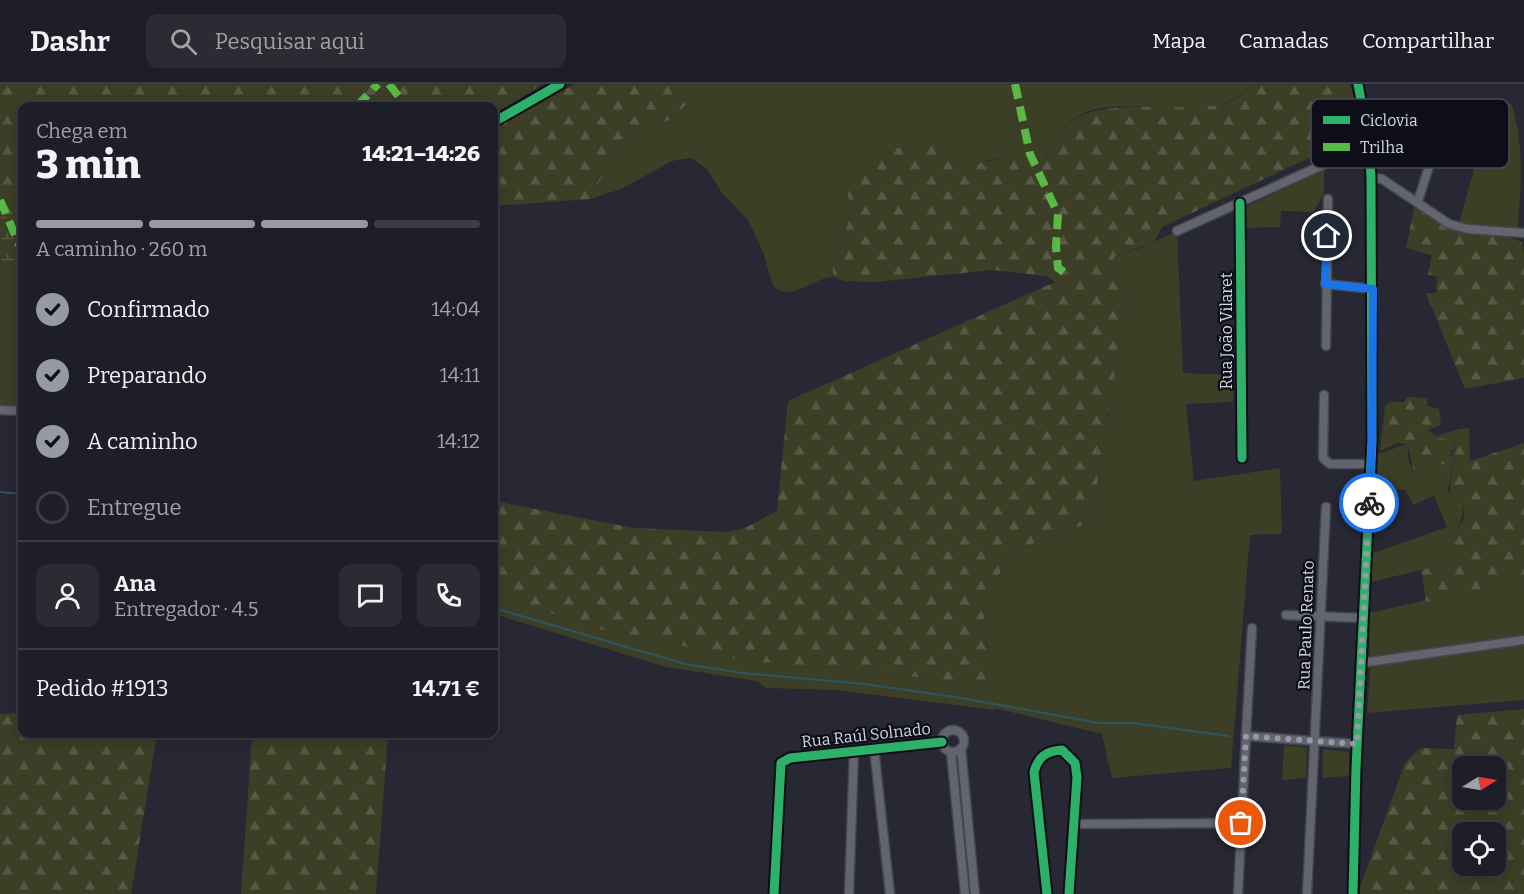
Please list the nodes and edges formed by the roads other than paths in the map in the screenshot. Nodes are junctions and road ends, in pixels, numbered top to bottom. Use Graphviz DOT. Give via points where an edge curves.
graph roads {
  1 [pos="560,84"];
  2 [pos="1358,84"];
  3 [pos="1361,99"];
  4 [pos="498,120"];
  5 [pos="1316,168"];
  6 [pos="1370,168"];
  7 [pos="1429,168"];
  8 [pos="1371,178"];
  9 [pos="1328,199"];
  10 [pos="1418,201"];
  11 [pos="1240,202"];
  12 [pos="1177,231"];
  13 [pos="1524,233"];
  14 [pos="1325,284"];
  15 [pos="1373,289"];
  16 [pos="1326,346"];
  17 [pos="1324,395"];
  18 [pos="0,410"];
  19 [pos="18,411"];
  20 [pos="1242,458"];
  21 [pos="1371,464"];
  22 [pos="1326,507"];
  23 [pos="1286,615"];
  24 [pos="1321,616"];
  25 [pos="1363,618"];
  26 [pos="1252,628"];
  27 [pos="1524,640"];
  28 [pos="1361,663"];
  29 [pos="1246,736"];
  30 [pos="942,742"];
  31 [pos="1316,743"];
  32 [pos="1357,744"];
  33 [pos="874,748"];
  34 [pos="961,748"];
  35 [pos="854,751"];
  36 [pos="951,752"];
  37 [pos="1241,823"];
  38 [pos="1073,824"];
  39 [pos="774,894"];
  40 [pos="849,894"];
  41 [pos="890,894"];
  42 [pos="965,894"];
  43 [pos="975,894"];
  44 [pos="1047,894"];
  45 [pos="1069,894"];
  46 [pos="1238,894"];
  47 [pos="1307,894"];
  48 [pos="1353,894"];
  1 -- 4 [label="street"];
  2 -- 3 [label="street"];
  5 -- 11 [label="street"];
  6 -- 8 [label="street"];
  7 -- 10 [label="street"];
  8 -- 10 [label="street" via="1382,179"];
  8 -- 15 [label="street"];
  9 -- 14 [label="street"];
  10 -- 13 [label="street" via="1449,224"];
  11 -- 12 [label="street"];
  11 -- 20 [label="street, Rua João Vilaret"];
  14 -- 15 [label="street"];
  14 -- 16 [label="street"];
  15 -- 21 [label="street"];
  17 -- 21 [label="street" via="1323,458 1330,464"];
  18 -- 19 [label="street"];
  21 -- 25 [label="street"];
  22 -- 24 [label="street, Rua Paulo Renato"];
  23 -- 24 [label="street"];
  24 -- 25 [label="street"];
  24 -- 31 [label="street, Rua Paulo Renato"];
  25 -- 28 [label="street"];
  26 -- 29 [label="street"];
  27 -- 28 [label="street"];
  28 -- 32 [label="street"];
  29 -- 31 [label="street"];
  29 -- 37 [label="street"];
  30 -- 33 [label="street, Rua Raúl Solnado"];
  30 -- 34 [label="street" via="946,733 956,731 963,739"];
  30 -- 36 [label="street"];
  31 -- 32 [label="street"];
  31 -- 47 [label="street, Rua Paulo Renato"];
  32 -- 48 [label="street"];
  33 -- 35 [label="street, Rua Raúl Solnado"];
  33 -- 41 [label="street"];
  34 -- 36 [label="street"];
  34 -- 43 [label="street"];
  35 -- 39 [label="street, Rua Raúl Solnado" via="790,758 781,763"];
  35 -- 40 [label="street"];
  36 -- 42 [label="street"];
  37 -- 38 [label="street"];
  37 -- 46 [label="street"];
  38 -- 44 [label="street" via="1075,763 1062,750 1053,750 1037,761 1034,772"];
  38 -- 45 [label="street"];
}
